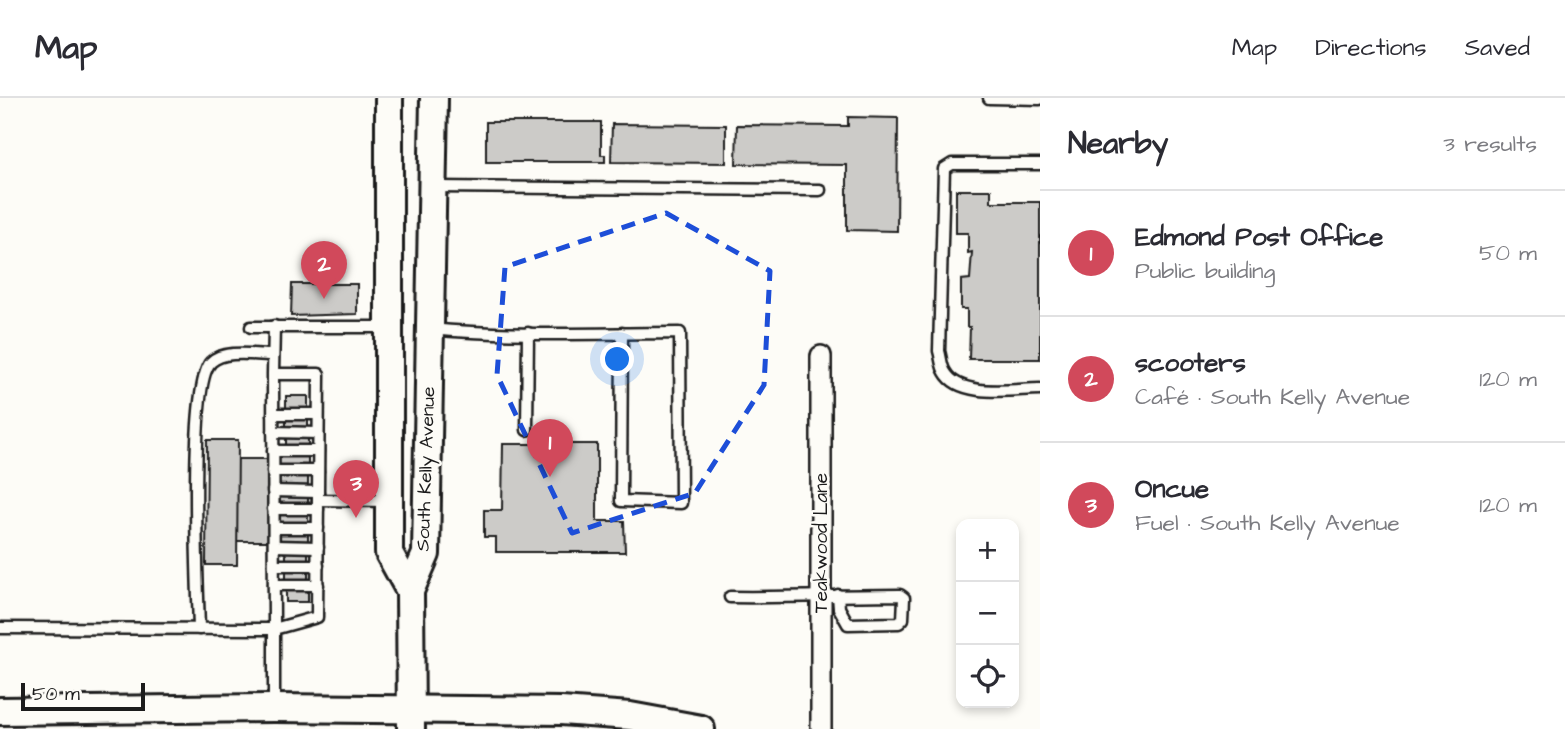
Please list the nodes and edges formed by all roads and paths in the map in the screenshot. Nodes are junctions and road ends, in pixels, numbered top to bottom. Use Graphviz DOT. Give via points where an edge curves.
graph roads {
  1 [pos="388,98"];
  2 [pos="434,98"];
  3 [pos="989,98"];
  4 [pos="1040,99"];
  5 [pos="1040,164"];
  6 [pos="430,187"];
  7 [pos="820,190"];
  8 [pos="274,326"];
  9 [pos="251,327"];
  10 [pos="387,327"];
  11 [pos="430,329"];
  12 [pos="528,333"];
  13 [pos="622,333"];
  14 [pos="273,355"];
  15 [pos="821,356"];
  16 [pos="273,374"];
  17 [pos="1040,389"];
  18 [pos="273,414"];
  19 [pos="318,414"];
  20 [pos="527,430"];
  21 [pos="273,432"];
  22 [pos="318,433"];
  23 [pos="273,451"];
  24 [pos="318,451"];
  25 [pos="273,471"];
  26 [pos="318,471"];
  27 [pos="273,491"];
  28 [pos="318,501"];
  29 [pos="390,501"];
  30 [pos="273,509"];
  31 [pos="274,528"];
  32 [pos="318,528"];
  33 [pos="274,546"];
  34 [pos="318,547"];
  35 [pos="274,565"];
  36 [pos="318,565"];
  37 [pos="274,585"];
  38 [pos="318,585"];
  39 [pos="411,591"];
  40 [pos="730,597"];
  41 [pos="830,597"];
  42 [pos="0,628"];
  43 [pos="199,629"];
  44 [pos="274,629"];
  45 [pos="274,708"];
  46 [pos="0,711"];
  47 [pos="411,719"];
  48 [pos="701,729"];
  49 [pos="821,729"];
  1 -- 10 [label="main road, South Kelly Avenue"];
  2 -- 6 [label="main road, South Kelly Avenue"];
  3 -- 4 [label="lane"];
  5 -- 17 [label="lane" via="952,164 944,169 939,351 944,371 954,384"];
  6 -- 7 [label="lane"];
  6 -- 11 [label="main road, South Kelly Avenue"];
  8 -- 9 [label="lane"];
  8 -- 10 [label="lane"];
  8 -- 14 [label="lane"];
  10 -- 11 [label="main road"];
  10 -- 29 [label="main road, South Kelly Avenue"];
  11 -- 12 [label="lane"];
  11 -- 39 [label="main road, South Kelly Avenue" via="426,554"];
  12 -- 13 [label="lane"];
  12 -- 20 [label="lane"];
  13 -- 13 [label="lane" via="680,333 681,503 621,501"];
  14 -- 16 [label="lane"];
  14 -- 43 [label="lane" via="222,356 203,372 198,415"];
  15 -- 41 [label="street, Teakwood Lane"];
  16 -- 18 [label="lane"];
  16 -- 19 [label="lane" via="318,374"];
  18 -- 19 [label="lane"];
  18 -- 21 [label="lane"];
  19 -- 22 [label="lane"];
  21 -- 22 [label="lane"];
  21 -- 23 [label="lane"];
  22 -- 24 [label="lane"];
  23 -- 24 [label="lane"];
  23 -- 25 [label="lane"];
  24 -- 26 [label="lane"];
  25 -- 26 [label="lane"];
  25 -- 27 [label="lane"];
  26 -- 28 [label="lane"];
  27 -- 28 [label="lane"];
  27 -- 30 [label="lane"];
  28 -- 29 [label="lane"];
  28 -- 30 [label="lane"];
  28 -- 32 [label="lane"];
  29 -- 39 [label="main road, South Kelly Avenue" via="389,553"];
  30 -- 31 [label="lane"];
  31 -- 32 [label="lane"];
  31 -- 33 [label="lane"];
  32 -- 34 [label="lane"];
  33 -- 34 [label="lane"];
  33 -- 35 [label="lane"];
  34 -- 36 [label="lane"];
  35 -- 36 [label="lane"];
  35 -- 37 [label="lane"];
  36 -- 38 [label="lane"];
  37 -- 38 [label="lane"];
  37 -- 44 [label="lane"];
  38 -- 44 [label="lane" via="317,617"];
  39 -- 47 [label="main road"];
  40 -- 41 [label="lane"];
  41 -- 41 [label="lane" via="900,595 904,598 903,619 899,623 848,624"];
  41 -- 49 [label="street, Teakwood Lane"];
  42 -- 43 [label="lane"];
  43 -- 44 [label="lane"];
  44 -- 45 [label="lane"];
  45 -- 46 [label="main road"];
  45 -- 47 [label="main road"];
  47 -- 48 [label="main road" via="630,716"];
}
